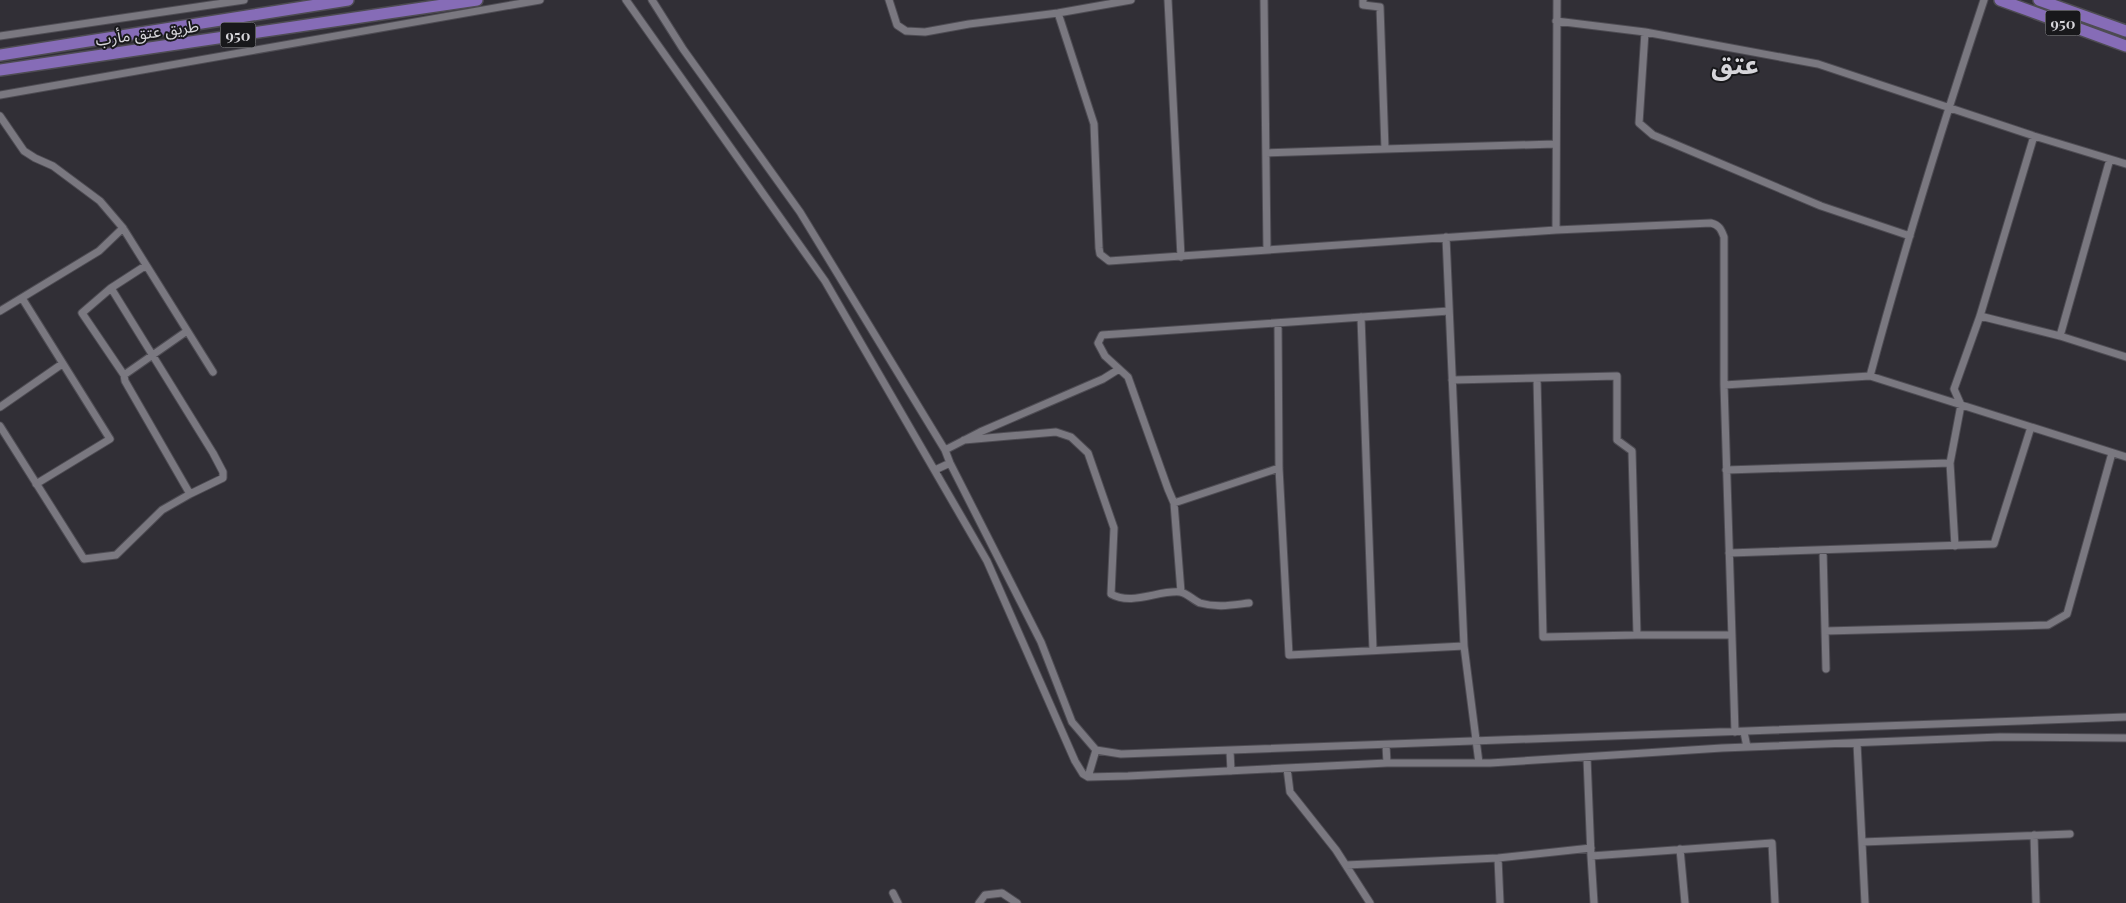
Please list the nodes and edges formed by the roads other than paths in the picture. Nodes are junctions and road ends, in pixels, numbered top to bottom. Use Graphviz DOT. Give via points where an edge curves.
graph roads {
  1 [pos="244,0"];
  2 [pos="348,0"];
  3 [pos="477,0"];
  4 [pos="540,0"];
  5 [pos="626,0"];
  6 [pos="652,0"];
  7 [pos="889,0"];
  8 [pos="1131,0"];
  9 [pos="1168,0"];
  10 [pos="1264,0"];
  11 [pos="1363,0"];
  12 [pos="1557,0"];
  13 [pos="1984,0"];
  14 [pos="2000,0"];
  15 [pos="2039,0"];
  16 [pos="1058,13"];
  17 [pos="1556,21"];
  18 [pos="2126,31"];
  19 [pos="1645,32"];
  20 [pos="0,36"];
  21 [pos="2126,46"];
  22 [pos="0,55"];
  23 [pos="0,70"];
  24 [pos="0,95"];
  25 [pos="1948,107"];
  26 [pos="0,116"];
  27 [pos="2034,136"];
  28 [pos="1555,144"];
  29 [pos="1385,149"];
  30 [pos="1266,152"];
  31 [pos="2110,159"];
  32 [pos="2126,164"];
  33 [pos="123,228"];
  34 [pos="1556,230"];
  35 [pos="1910,236"];
  36 [pos="1446,237"];
  37 [pos="1267,250"];
  38 [pos="1181,257"];
  39 [pos="145,266"];
  40 [pos="111,288"];
  41 [pos="22,298"];
  42 [pos="0,311"];
  43 [pos="1449,311"];
  44 [pos="1980,316"];
  45 [pos="1361,317"];
  46 [pos="1278,323"];
  47 [pos="188,331"];
  48 [pos="2060,336"];
  49 [pos="153,355"];
  50 [pos="2126,357"];
  51 [pos="62,364"];
  52 [pos="1119,369"];
  53 [pos="213,372"];
  54 [pos="124,375"];
  55 [pos="1870,376"];
  56 [pos="1537,378"];
  57 [pos="1452,380"];
  58 [pos="1724,385"];
  59 [pos="1961,405"];
  60 [pos="0,407"];
  61 [pos="0,426"];
  62 [pos="2031,427"];
  63 [pos="964,440"];
  64 [pos="945,450"];
  65 [pos="2112,453"];
  66 [pos="2126,458"];
  67 [pos="950,463"];
  68 [pos="1950,463"];
  69 [pos="1279,468"];
  70 [pos="935,470"];
  71 [pos="1726,470"];
  72 [pos="36,484"];
  73 [pos="190,494"];
  74 [pos="1174,503"];
  75 [pos="1955,546"];
  76 [pos="1824,550"];
  77 [pos="1729,553"];
  78 [pos="1181,592"];
  79 [pos="1249,603"];
  80 [pos="1825,631"];
  81 [pos="1637,635"];
  82 [pos="1732,635"];
  83 [pos="1464,646"];
  84 [pos="1373,650"];
  85 [pos="1826,669"];
  86 [pos="2126,717"];
  87 [pos="1735,732"];
  88 [pos="1744,732"];
  89 [pos="2126,738"];
  90 [pos="1475,742"];
  91 [pos="1857,743"];
  92 [pos="1386,745"];
  93 [pos="1747,747"];
  94 [pos="1096,750"];
  95 [pos="1230,750"];
  96 [pos="1587,758"];
  97 [pos="1387,763"];
  98 [pos="1479,763"];
  99 [pos="1287,768"];
  100 [pos="1231,771"];
  101 [pos="1088,777"];
  102 [pos="2070,834"];
  103 [pos="2034,835"];
  104 [pos="1862,842"];
  105 [pos="1680,849"];
  106 [pos="1591,852"];
  107 [pos="1498,858"];
  108 [pos="1346,865"];
  109 [pos="892,893"];
  110 [pos="898,903"];
  111 [pos="979,903"];
  112 [pos="1017,903"];
  113 [pos="1370,903"];
  114 [pos="1500,903"];
  115 [pos="1594,903"];
  116 [pos="1685,903"];
  117 [pos="1774,903"];
  118 [pos="1865,903"];
  119 [pos="2036,903"];
  1 -- 20 [label="street"];
  2 -- 22 [label="main road, طريق عتق مأرب / 950"];
  3 -- 23 [label="main road, طريق عتق مأرب / 950"];
  4 -- 24 [label="street"];
  5 -- 70 [label="street" via="825,282"];
  6 -- 64 [label="street" via="683,50 800,212"];
  7 -- 16 [label="street" via="897,25 906,31 925,32"];
  8 -- 16 [label="street"];
  9 -- 38 [label="street"];
  10 -- 30 [label="street"];
  11 -- 29 [label="street" via="1363,5 1380,7"];
  12 -- 17 [label="street"];
  13 -- 25 [label="street"];
  14 -- 21 [label="main road, 950"];
  15 -- 18 [label="main road, 950 / 950"];
  16 -- 38 [label="street" via="1094,124 1100,254 1109,261"];
  17 -- 19 [label="street"];
  17 -- 28 [label="street"];
  19 -- 25 [label="street" via="1818,64"];
  19 -- 35 [label="street" via="1638,123 1644,130 1821,206"];
  25 -- 27 [label="street"];
  25 -- 35 [label="street"];
  26 -- 33 [label="street" via="24,151 54,166 100,201"];
  27 -- 31 [label="street"];
  27 -- 44 [label="street"];
  28 -- 29 [label="street"];
  28 -- 34 [label="street"];
  29 -- 30 [label="street"];
  30 -- 37 [label="street"];
  31 -- 32 [label="street"];
  31 -- 48 [label="street"];
  33 -- 39 [label="street"];
  33 -- 41 [label="street" via="99,252"];
  34 -- 36 [label="street"];
  34 -- 58 [label="street" via="1717,225 1724,237"];
  35 -- 55 [label="street"];
  36 -- 37 [label="street"];
  36 -- 43 [label="street"];
  37 -- 38 [label="street"];
  39 -- 40 [label="street"];
  39 -- 47 [label="street"];
  40 -- 49 [label="street"];
  40 -- 54 [label="street" via="82,312"];
  41 -- 42 [label="street"];
  41 -- 51 [label="street"];
  43 -- 45 [label="street"];
  43 -- 57 [label="street"];
  44 -- 48 [label="street"];
  44 -- 59 [label="street" via="1954,390"];
  45 -- 46 [label="street"];
  45 -- 84 [label="street"];
  46 -- 52 [label="street" via="1102,335 1098,343 1105,356"];
  46 -- 69 [label="street"];
  47 -- 49 [label="street"];
  47 -- 53 [label="street"];
  48 -- 50 [label="street"];
  49 -- 54 [label="street"];
  49 -- 73 [label="street" via="222,472 222,478"];
  51 -- 60 [label="street"];
  51 -- 72 [label="street" via="110,439"];
  52 -- 63 [label="street"];
  52 -- 74 [label="street" via="1128,377"];
  54 -- 73 [label="street"];
  55 -- 58 [label="street"];
  55 -- 59 [label="street"];
  56 -- 57 [label="street"];
  56 -- 81 [label="street" via="1617,376 1617,440 1632,451"];
  56 -- 81 [label="street" via="1543,638"];
  57 -- 83 [label="street"];
  58 -- 71 [label="street"];
  59 -- 62 [label="street"];
  59 -- 68 [label="street"];
  61 -- 72 [label="street"];
  62 -- 65 [label="street"];
  62 -- 75 [label="street" via="1994,544"];
  63 -- 64 [label="street"];
  63 -- 78 [label="street" via="1056,432 1071,437 1088,453 1114,528 1111,594 1136,598"];
  64 -- 67 [label="street"];
  65 -- 66 [label="street"];
  65 -- 80 [label="street" via="2067,614 2048,625"];
  67 -- 70 [label="street"];
  67 -- 94 [label="street" via="1041,642 1072,722"];
  68 -- 71 [label="street"];
  68 -- 75 [label="street"];
  69 -- 74 [label="street"];
  69 -- 84 [label="street" via="1289,654"];
  70 -- 101 [label="street" via="987,561 1075,761"];
  71 -- 77 [label="street"];
  72 -- 73 [label="street" via="84,559 116,556 162,510"];
  74 -- 78 [label="street"];
  75 -- 76 [label="street"];
  76 -- 77 [label="street"];
  76 -- 80 [label="street"];
  77 -- 82 [label="street"];
  78 -- 79 [label="street" via="1198,602 1219,607"];
  80 -- 85 [label="street"];
  81 -- 82 [label="street"];
  82 -- 87 [label="street"];
  83 -- 84 [label="street"];
  83 -- 90 [label="street"];
  86 -- 88 [label="street"];
  87 -- 88 [label="street"];
  87 -- 90 [label="street"];
  88 -- 93 [label="street"];
  89 -- 91 [label="street" via="2000,737"];
  90 -- 92 [label="street"];
  90 -- 98 [label="street"];
  91 -- 93 [label="street"];
  91 -- 104 [label="street"];
  92 -- 95 [label="street"];
  92 -- 97 [label="street"];
  93 -- 96 [label="street"];
  94 -- 95 [label="street" via="1121,754"];
  94 -- 101 [label="street"];
  95 -- 100 [label="street"];
  96 -- 98 [label="street"];
  96 -- 106 [label="street"];
  97 -- 98 [label="street"];
  97 -- 99 [label="street"];
  99 -- 100 [label="street"];
  99 -- 108 [label="street" via="1290,792"];
  100 -- 101 [label="street"];
  102 -- 103 [label="street"];
  103 -- 104 [label="street"];
  103 -- 119 [label="street"];
  104 -- 118 [label="street"];
  105 -- 106 [label="street"];
  105 -- 116 [label="street"];
  105 -- 117 [label="street" via="1772,843"];
  106 -- 107 [label="street"];
  106 -- 115 [label="street"];
  107 -- 108 [label="street"];
  107 -- 114 [label="street"];
  108 -- 113 [label="street"];
  109 -- 110 [label="street"];
  111 -- 112 [label="street" via="985,895 1002,893"];
}
